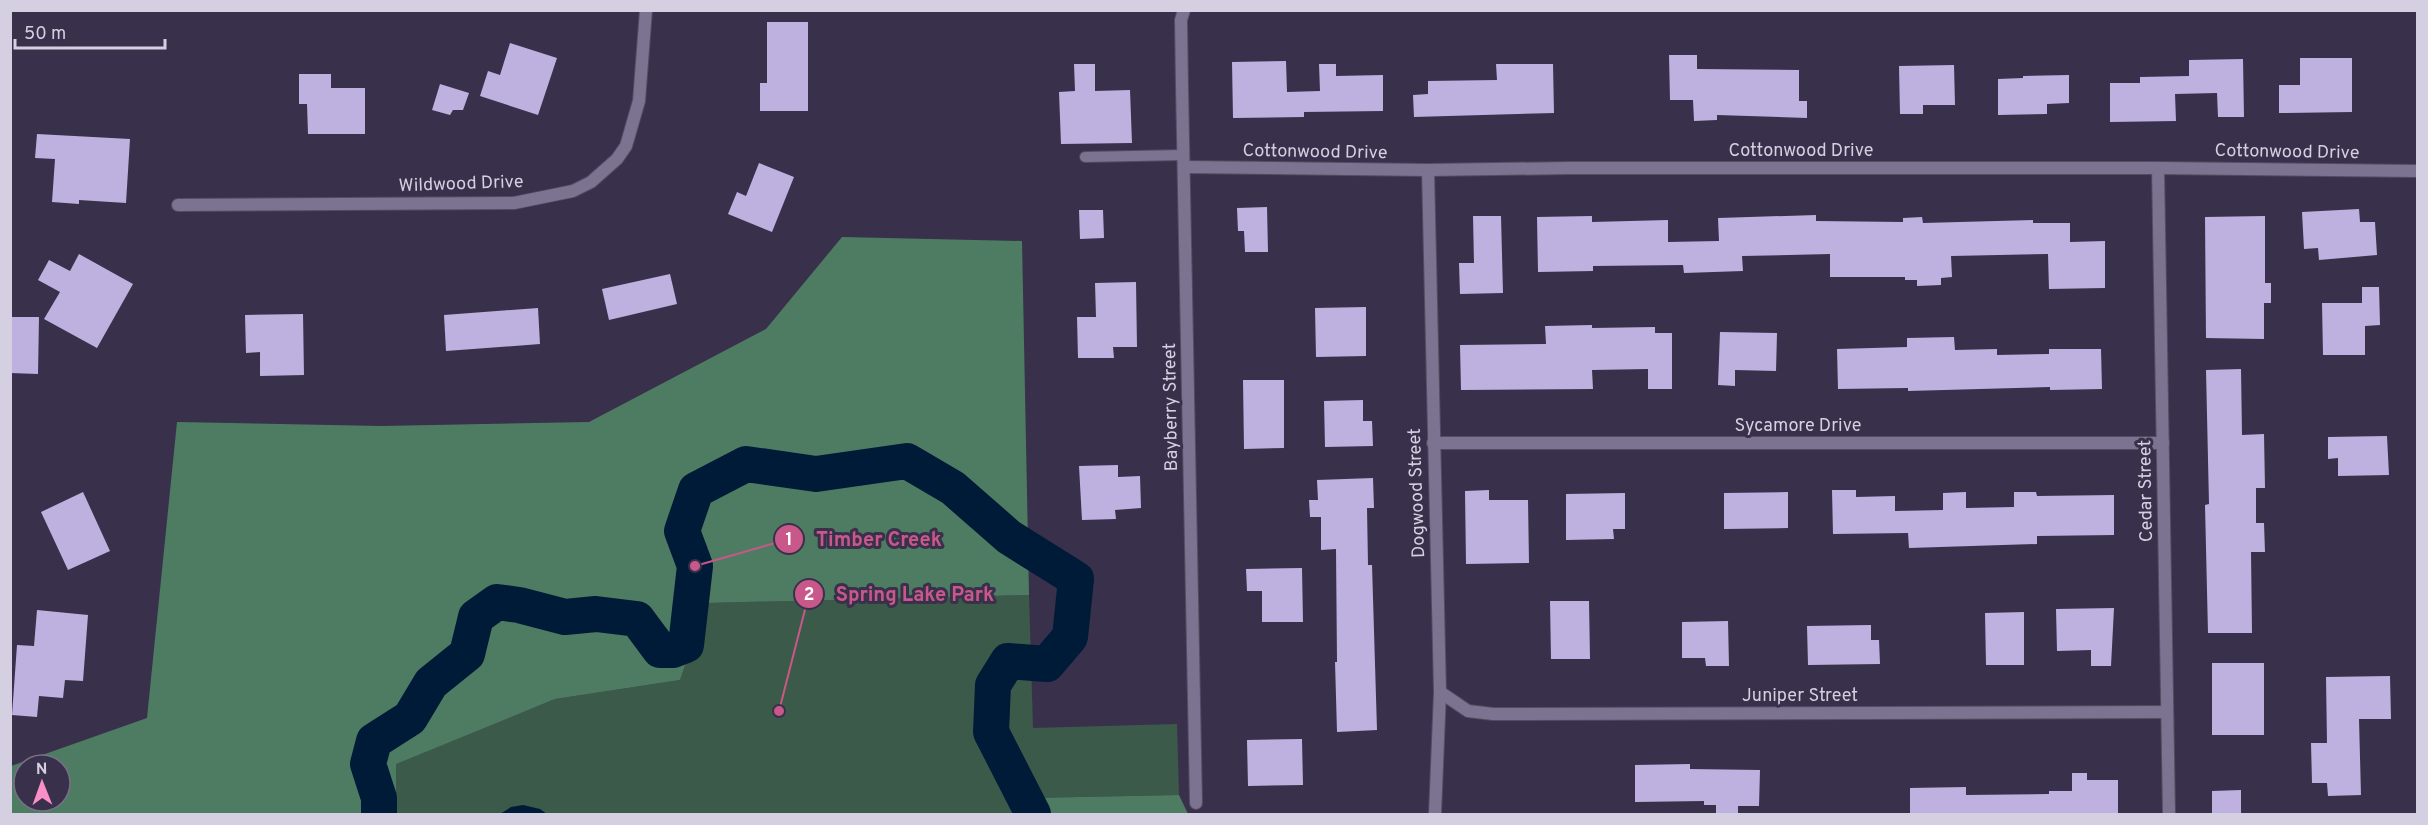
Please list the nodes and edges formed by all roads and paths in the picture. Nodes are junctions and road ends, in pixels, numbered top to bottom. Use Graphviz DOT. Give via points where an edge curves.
graph roads {
  1 [pos="646,10"];
  2 [pos="1184,10"];
  3 [pos="1085,157"];
  4 [pos="1184,161"];
  5 [pos="2158,168"];
  6 [pos="1428,170"];
  7 [pos="2418,171"];
  8 [pos="178,206"];
  9 [pos="1433,443"];
  10 [pos="2163,443"];
  11 [pos="1440,692"];
  12 [pos="2167,712"];
  13 [pos="1196,803"];
  14 [pos="1435,814"];
  15 [pos="2169,814"];
  1 -- 8 [label="street, Wildwood Drive" via="639,101 626,146 591,182 573,191 514,203"];
  2 -- 4 [label="street, Bayberry Street"];
  3 -- 4 [label="lane"];
  4 -- 6 [label="street, Cottonwood Drive"];
  4 -- 13 [label="street, Bayberry Street"];
  5 -- 6 [label="street, Cottonwood Drive"];
  5 -- 7 [label="street, Cottonwood Drive"];
  5 -- 10 [label="street, Cedar Street"];
  6 -- 9 [label="street, Dogwood Street"];
  9 -- 10 [label="street, Sycamore Drive"];
  9 -- 11 [label="street, Dogwood Street"];
  10 -- 12 [label="street, Cedar Street"];
  11 -- 12 [label="street, Juniper Street" via="1468,711 1493,714"];
  11 -- 14 [label="street, Dogwood Street"];
  12 -- 15 [label="street, Cedar Street"];
}
